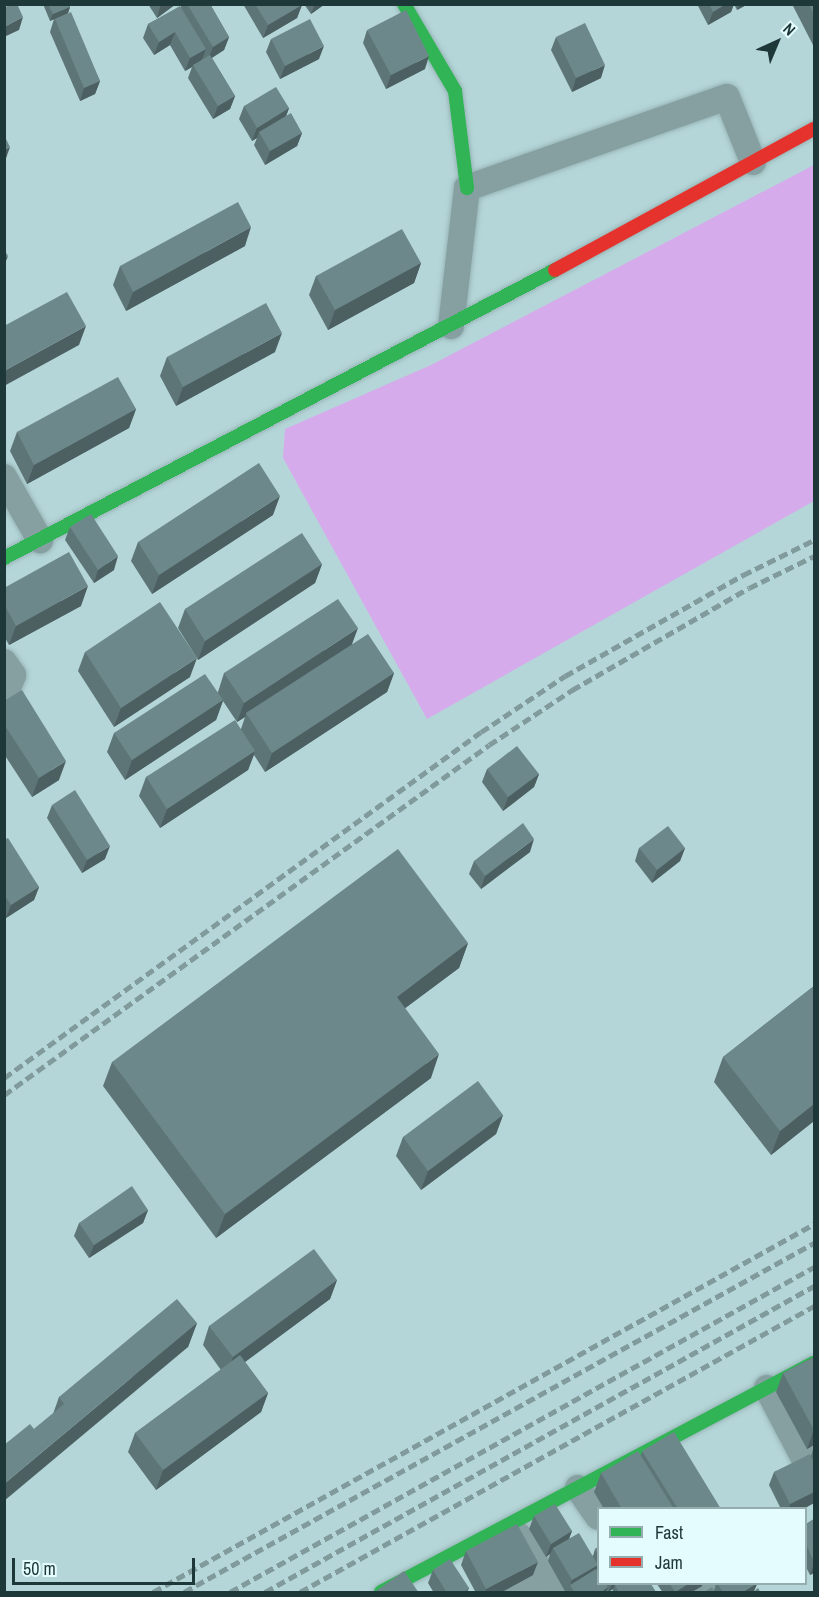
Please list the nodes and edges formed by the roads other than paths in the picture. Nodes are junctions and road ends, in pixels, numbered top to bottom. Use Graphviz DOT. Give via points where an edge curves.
graph roads {
  1 [pos="404,4"];
  2 [pos="814,129"];
  3 [pos="753,162"];
  4 [pos="467,188"];
  5 [pos="451,326"];
  6 [pos="4,477"];
  7 [pos="40,540"];
  8 [pos="4,558"];
  9 [pos="4,662"];
  10 [pos="4,699"];
  11 [pos="814,1363"];
  12 [pos="767,1388"];
  13 [pos="814,1477"];
  14 [pos="578,1488"];
  15 [pos="597,1516"];
  16 [pos="513,1525"];
  17 [pos="548,1584"];
  18 [pos="381,1593"];
  19 [pos="508,1593"];
  1 -- 4 [label="street" via="455,91"];
  2 -- 3 [label="street"];
  3 -- 4 [label="street" via="727,97"];
  3 -- 5 [label="street"];
  4 -- 5 [label="street"];
  5 -- 7 [label="street"];
  6 -- 7 [label="street"];
  7 -- 8 [label="street"];
  9 -- 10 [label="street" via="13,675"];
  11 -- 12 [label="street"];
  12 -- 13 [label="street"];
  12 -- 14 [label="street"];
  14 -- 15 [label="street"];
  14 -- 16 [label="street"];
  16 -- 17 [label="street"];
  16 -- 18 [label="street" via="452,1568"];
  17 -- 19 [label="street"];
}
